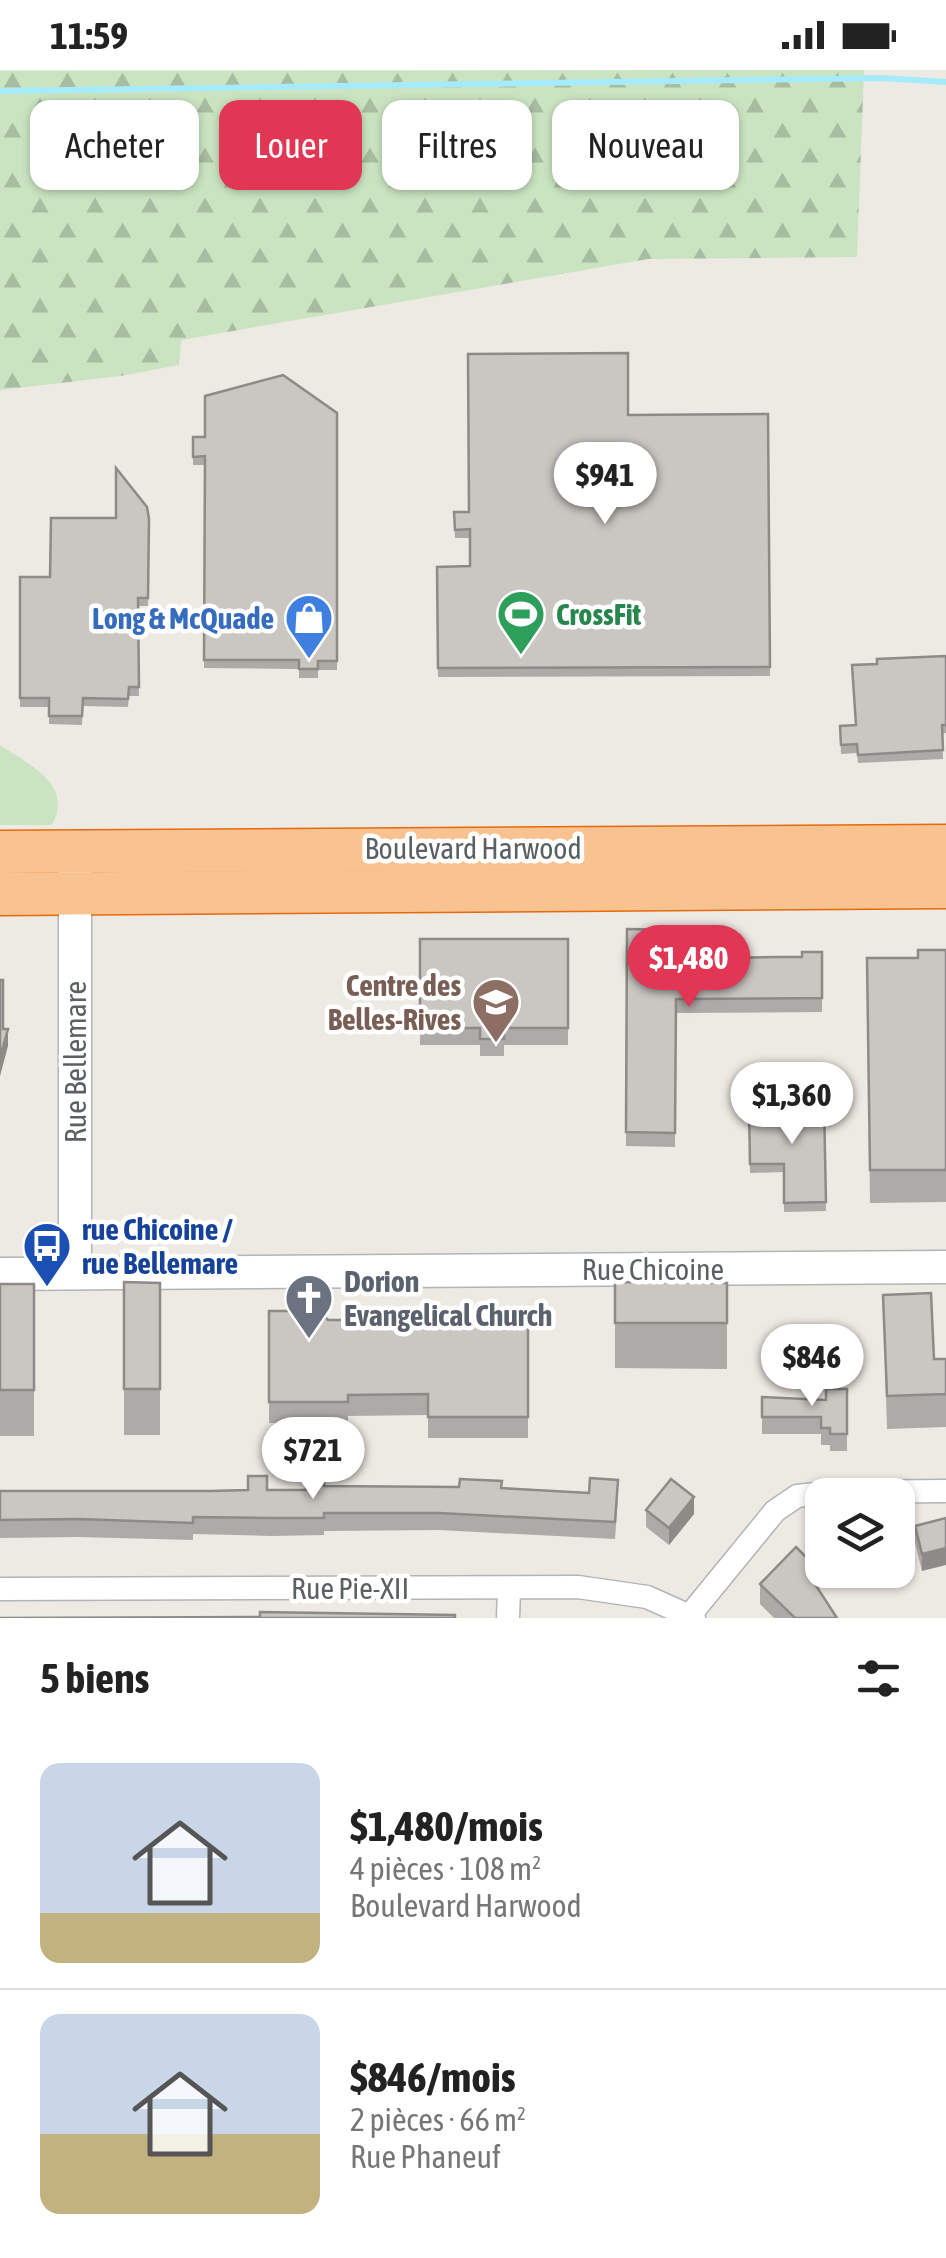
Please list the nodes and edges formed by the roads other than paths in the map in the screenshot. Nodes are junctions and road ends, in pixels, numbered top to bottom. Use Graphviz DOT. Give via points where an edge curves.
graph roads {
  1 [pos="946,846"];
  2 [pos="76,851"];
  3 [pos="0,852"];
  4 [pos="946,887"];
  5 [pos="75,893"];
  6 [pos="0,894"];
  7 [pos="946,1267"];
  8 [pos="76,1273"];
  9 [pos="0,1274"];
  10 [pos="946,1491"];
  11 [pos="509,1588"];
  12 [pos="0,1589"];
  13 [pos="692,1617"];
  14 [pos="508,1618"];
  1 -- 2 [label="highway, Boulevard Harwood"];
  2 -- 3 [label="highway, Boulevard Harwood"];
  2 -- 5 [label="street, Rue Bellemare"];
  4 -- 5 [label="highway, Boulevard Harwood"];
  5 -- 6 [label="highway, Boulevard Harwood"];
  5 -- 8 [label="street, Rue Bellemare"];
  7 -- 8 [label="street, Rue Chicoine"];
  8 -- 9 [label="street, Rue Chicoine"];
  10 -- 13 [label="street" via="797,1496 766,1522"];
  11 -- 12 [label="street, Rue Pie-XII"];
  11 -- 13 [label="street, Rue Pie-XII" via="622,1591"];
  11 -- 14 [label="street"];
}
